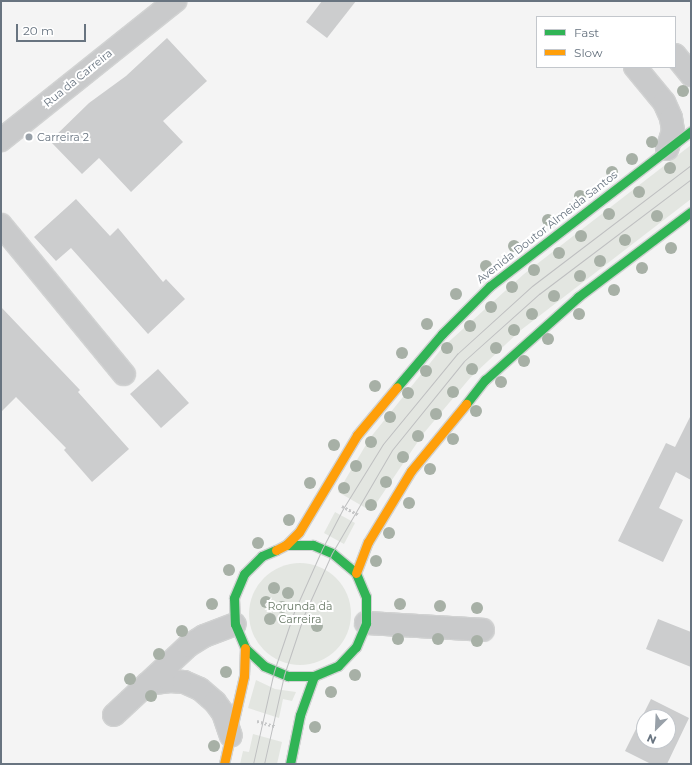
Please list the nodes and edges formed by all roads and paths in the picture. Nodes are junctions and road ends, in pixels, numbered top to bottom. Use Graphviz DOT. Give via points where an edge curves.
graph roads {
  1 [pos="175,1"];
  2 [pos="676,57"];
  3 [pos="636,68"];
  4 [pos="691,75"];
  5 [pos="691,131"];
  6 [pos="1,140"];
  7 [pos="667,149"];
  8 [pos="691,212"];
  9 [pos="1,225"];
  10 [pos="124,374"];
  11 [pos="340,505"];
  12 [pos="363,518"];
  13 [pos="286,545"];
  14 [pos="356,573"];
  15 [pos="366,623"];
  16 [pos="235,624"];
  17 [pos="483,630"];
  18 [pos="245,648"];
  19 [pos="314,676"];
  20 [pos="147,684"];
  21 [pos="114,715"];
  22 [pos="255,720"];
  23 [pos="280,728"];
  24 [pos="230,736"];
  25 [pos="224,764"];
  26 [pos="290,764"];
  1 -- 6 [label="street, Rua da Carreira"];
  2 -- 4 [label="street"];
  3 -- 7 [label="street" via="664,102 671,118 673,131"];
  5 -- 7 [label="main road, Avenida Doutor Almeida Santos"];
  7 -- 13 [label="main road, Avenida Doutor Almeida Santos" via="490,286 442,334 357,435 299,532"];
  8 -- 14 [label="main road" via="573,302 485,380 411,471 368,542"];
  9 -- 10 [label="street"];
  11 -- 12 [label="path"];
  13 -- 14 [label="main road" via="313,545 332,553"];
  13 -- 16 [label="main road" via="262,556 244,574 234,598"];
  14 -- 15 [label="main road" via="366,597"];
  15 -- 17 [label="street"];
  15 -- 19 [label="main road" via="356,647 338,666"];
  16 -- 18 [label="main road"];
  16 -- 20 [label="street" via="204,636 188,646"];
  18 -- 19 [label="main road" via="264,666 274,671 288,676"];
  18 -- 24 [label="main road" via="244,676"];
  19 -- 26 [label="main road" via="300,715"];
  20 -- 21 [label="street"];
  20 -- 24 [label="street" via="170,680 184,682 200,689 223,713"];
  22 -- 23 [label="path"];
  24 -- 25 [label="main road"];
}
